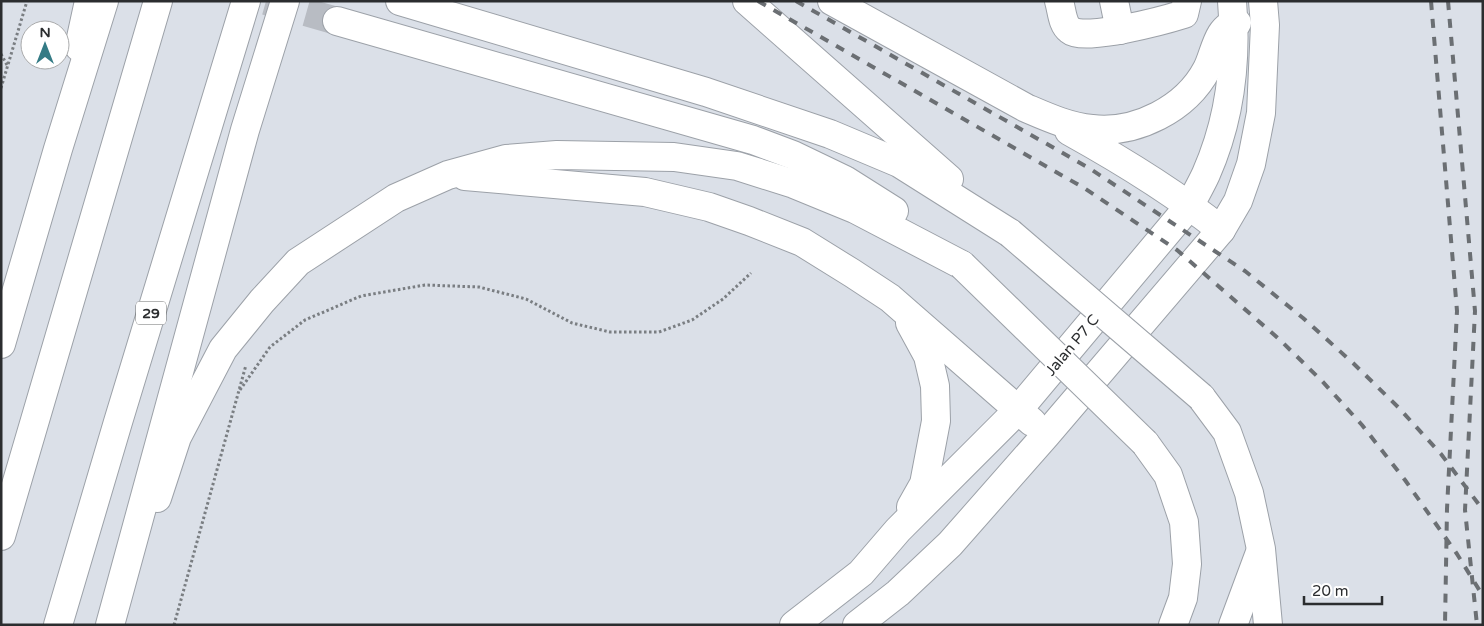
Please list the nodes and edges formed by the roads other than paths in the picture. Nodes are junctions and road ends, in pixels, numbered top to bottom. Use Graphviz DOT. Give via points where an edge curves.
graph roads {
  1 [pos="89,1"];
  2 [pos="104,1"];
  3 [pos="158,1"];
  4 [pos="246,1"];
  5 [pos="284,1"];
  6 [pos="400,1"];
  7 [pos="747,1"];
  8 [pos="832,1"];
  9 [pos="1060,1"];
  10 [pos="1114,1"];
  11 [pos="1187,1"];
  12 [pos="1233,12"];
  13 [pos="1264,13"];
  14 [pos="337,21"];
  15 [pos="1120,30"];
  16 [pos="1026,108"];
  17 [pos="58,148"];
  18 [pos="448,175"];
  19 [pos="1190,205"];
  20 [pos="1221,230"];
  21 [pos="1010,233"];
  22 [pos="962,265"];
  23 [pos="890,298"];
  24 [pos="1,344"];
  25 [pos="1018,410"];
  26 [pos="1046,435"];
  27 [pos="898,530"];
  28 [pos="1,536"];
  29 [pos="1261,549"];
  30 [pos="58,625"];
  31 [pos="110,625"];
  32 [pos="114,625"];
  33 [pos="794,625"];
  34 [pos="857,625"];
  35 [pos="1173,625"];
  36 [pos="1233,625"];
  37 [pos="1268,625"];
  1 -- 17 [label="main road"];
  2 -- 17 [label="main road"];
  3 -- 28 [label="main road"];
  4 -- 30 [label="main road, 29"];
  5 -- 31 [label="main road" via="245,130"];
  6 -- 21 [label="main road" via="706,92 830,134 899,164"];
  7 -- 21 [label="main road"];
  8 -- 16 [label="main road"];
  9 -- 15 [label="main road" via="1064,24 1070,31 1081,34"];
  10 -- 15 [label="main road"];
  11 -- 15 [label="main road" via="1184,14"];
  12 -- 13 [label="main road"];
  12 -- 16 [label="main road" via="1207,69 1193,89 1170,110 1118,130 1091,129 1057,121"];
  12 -- 19 [label="main road, Jalan P7 C" via="1234,68 1227,109 1206,174"];
  13 -- 20 [label="main road" via="1261,113 1251,164 1238,201"];
  14 -- 22 [label="main road" via="753,140 793,155 845,180 894,211"];
  16 -- 19 [label="main road" via="1137,170"];
  17 -- 24 [label="main road"];
  18 -- 22 [label="main road" via="506,159 557,154 674,157 737,166 794,184 855,209"];
  18 -- 23 [label="main road" via="645,192 709,207 802,242"];
  18 -- 32 [label="main road" via="396,198 298,262 224,349 177,437"];
  19 -- 20 [label="main road"];
  19 -- 25 [label="main road, Jalan P7 C"];
  20 -- 26 [label="main road"];
  21 -- 29 [label="main road, bridge" via="1201,397 1227,432 1249,493"];
  22 -- 35 [label="main road, bridge" via="1145,443 1168,475 1184,522 1187,564 1183,598"];
  23 -- 25 [label="main road"];
  23 -- 27 [label="main road" via="911,324 928,356 935,386 936,412 924,484"];
  25 -- 26 [label="main road"];
  25 -- 27 [label="main road, Jalan P7 C"];
  26 -- 34 [label="main road" via="950,544 898,593"];
  27 -- 33 [label="main road, Jalan P7 C" via="861,573"];
  29 -- 36 [label="main road"];
  29 -- 37 [label="main road"];
}
